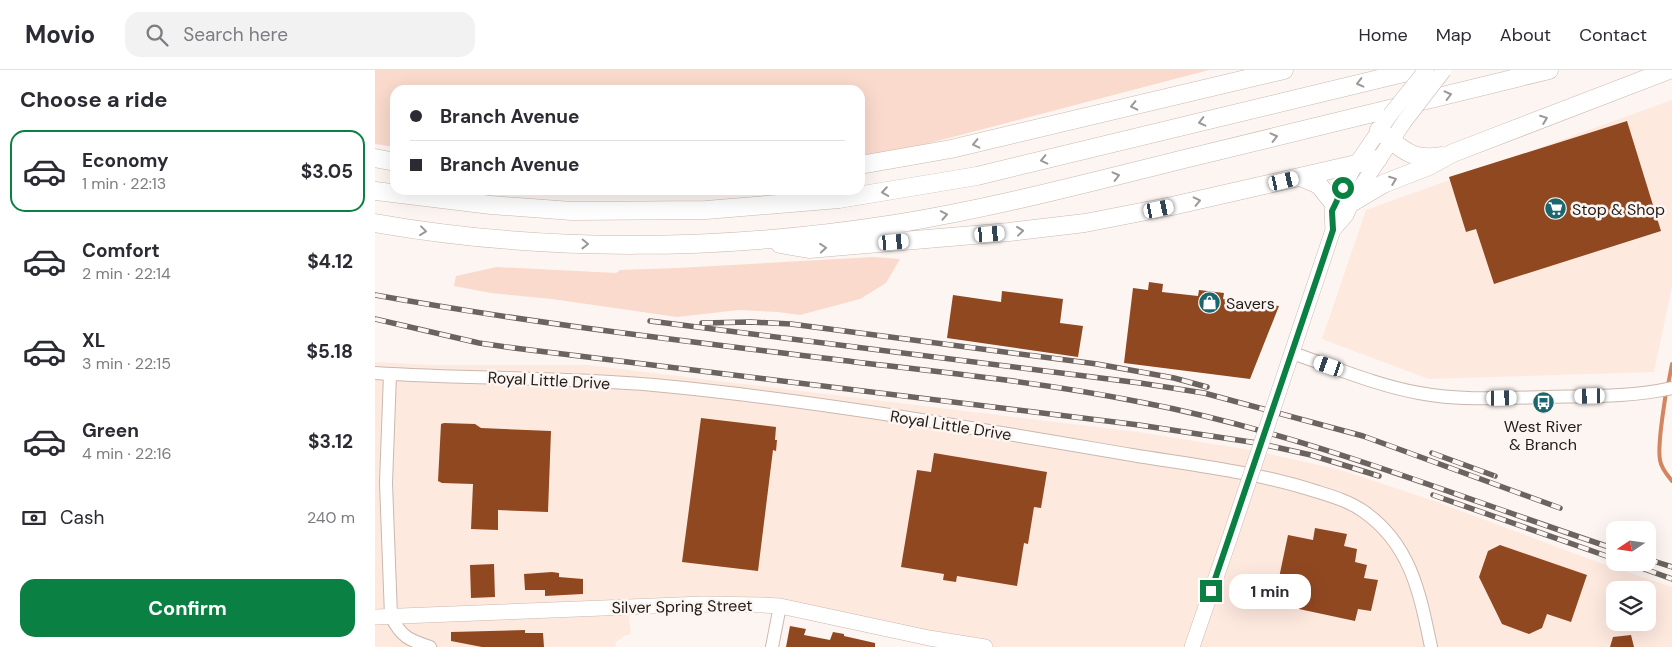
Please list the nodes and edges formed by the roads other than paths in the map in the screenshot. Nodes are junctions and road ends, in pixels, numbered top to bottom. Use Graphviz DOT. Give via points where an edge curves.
graph roads {
  1 [pos="1284,70"];
  2 [pos="1426,70"];
  3 [pos="1444,70"];
  4 [pos="1549,70"];
  5 [pos="1669,70"];
  6 [pos="1413,71"];
  7 [pos="1385,135"];
  8 [pos="1453,154"];
  9 [pos="375,158"];
  10 [pos="1378,159"];
  11 [pos="390,161"];
  12 [pos="865,164"];
  13 [pos="1355,164"];
  14 [pos="1301,177"];
  15 [pos="375,191"];
  16 [pos="390,193"];
  17 [pos="408,195"];
  18 [pos="863,195"];
  19 [pos="865,195"];
  20 [pos="1343,204"];
  21 [pos="375,223"];
  22 [pos="757,240"];
  23 [pos="1292,353"];
  24 [pos="375,373"];
  25 [pos="390,374"];
  26 [pos="1672,388"];
  27 [pos="780,606"];
  28 [pos="375,616"];
  29 [pos="391,616"];
  30 [pos="968,645"];
  31 [pos="1192,646"];
  32 [pos="430,647"];
  33 [pos="772,647"];
  34 [pos="985,647"];
  35 [pos="1431,647"];
  1 -- 12 [label="highway, one-way" via="951,149"];
  2 -- 7 [label="main road, bridge" via="1390,115"];
  3 -- 7 [label="main road, bridge" via="1404,122"];
  22 -- 4 [label="highway, one-way" via="861,229 990,206"];
  8 -- 5 [label="highway, one-way"];
  6 -- 19 [label="highway, one-way" via="977,176"];
  7 -- 8 [label="highway" via="1418,157"];
  7 -- 10 [label="main road"];
  7 -- 13 [label="main road"];
  20 -- 8 [label="highway, one-way"];
  9 -- 11 [label="highway"];
  10 -- 13 [label="highway"];
  10 -- 20 [label="main road" via="1354,197"];
  13 -- 14 [label="highway"];
  13 -- 20 [label="main road"];
  14 -- 20 [label="highway" via="1319,185"];
  22 -- 14 [label="highway, one-way" via="809,249 1039,229 1132,215"];
  16 -- 15 [label="highway, one-way"];
  18 -- 17 [label="highway, one-way" via="706,210 572,211"];
  20 -- 23 [label="main road" via="1346,215 1333,230"];
  21 -- 22 [label="highway, one-way" via="468,236 562,243"];
  23 -- 26 [label="street" via="1386,385 1444,397 1598,396"];
  23 -- 31 [label="main road, bridge"];
  24 -- 25 [label="street, Royal Little Drive"];
  25 -- 29 [label="street" via="386,483"];
  25 -- 35 [label="street, Royal Little Drive" via="637,384 797,402 1060,442 1290,483 1341,499 1363,510 1386,531 1404,555 1419,589"];
  27 -- 29 [label="main road, Silver Spring Street" via="704,604"];
  27 -- 30 [label="main road, Silver Spring Street"];
  27 -- 33 [label="street"];
  28 -- 29 [label="main road, Silver Spring Street"];
  29 -- 32 [label="street" via="397,630"];
  30 -- 34 [label="main road, Silver Spring Street"];
}
